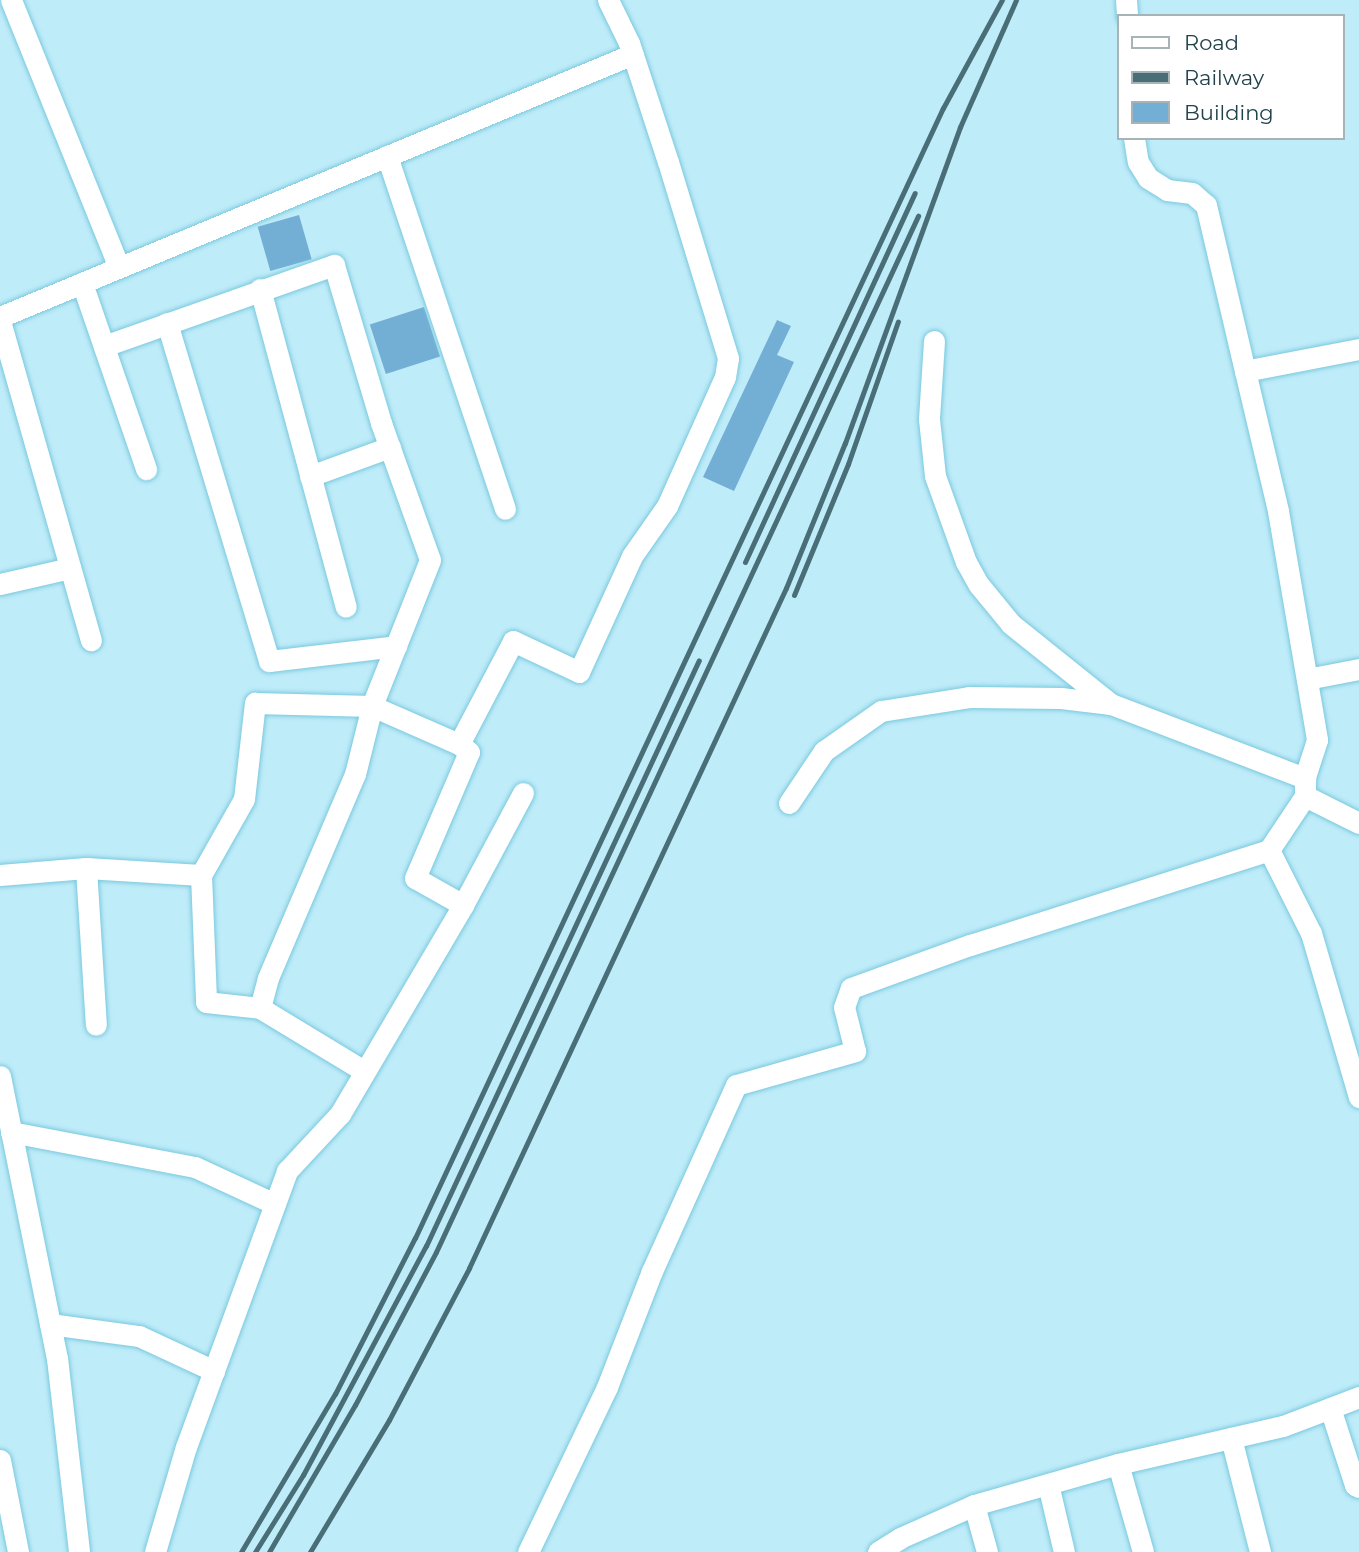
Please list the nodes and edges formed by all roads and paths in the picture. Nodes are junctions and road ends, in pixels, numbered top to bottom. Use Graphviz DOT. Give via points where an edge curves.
graph roads {
  1 [pos="11,0"];
  2 [pos="608,0"];
  3 [pos="633,54"];
  4 [pos="1134,140"];
  5 [pos="387,156"];
  6 [pos="119,267"];
  7 [pos="82,283"];
  8 [pos="260,289"];
  9 [pos="0,319"];
  10 [pos="167,323"];
  11 [pos="934,341"];
  12 [pos="104,346"];
  13 [pos="1359,348"];
  14 [pos="1245,372"];
  15 [pos="390,447"];
  16 [pos="146,469"];
  17 [pos="310,476"];
  18 [pos="505,509"];
  19 [pos="70,568"];
  20 [pos="0,584"];
  21 [pos="346,607"];
  22 [pos="91,640"];
  23 [pos="396,646"];
  24 [pos="1359,668"];
  25 [pos="1307,679"];
  26 [pos="1111,704"];
  27 [pos="372,706"];
  28 [pos="459,744"];
  29 [pos="1305,787"];
  30 [pos="523,793"];
  31 [pos="789,803"];
  32 [pos="1359,823"];
  33 [pos="1269,850"];
  34 [pos="86,869"];
  35 [pos="0,875"];
  36 [pos="201,875"];
  37 [pos="463,905"];
  38 [pos="260,1008"];
  39 [pos="96,1025"];
  40 [pos="364,1071"];
  41 [pos="0,1076"];
  42 [pos="1359,1097"];
  43 [pos="11,1132"];
  44 [pos="275,1204"];
  45 [pos="50,1324"];
  46 [pos="214,1371"];
  47 [pos="1359,1397"];
  48 [pos="1330,1408"];
  49 [pos="1231,1438"];
  50 [pos="0,1460"];
  51 [pos="1118,1464"];
  52 [pos="1048,1484"];
  53 [pos="1359,1487"];
  54 [pos="974,1505"];
  55 [pos="903,1545"];
  56 [pos="18,1552"];
  57 [pos="79,1552"];
  58 [pos="155,1552"];
  59 [pos="528,1552"];
  60 [pos="878,1552"];
  61 [pos="987,1552"];
  62 [pos="1064,1552"];
  63 [pos="1143,1552"];
  64 [pos="1260,1552"];
  1 -- 6 [label="street"];
  2 -- 3 [label="street"];
  3 -- 5 [label="street"];
  3 -- 28 [label="street" via="728,358 725,377 667,506 632,556 579,672 513,641"];
  4 -- 14 [label="street" via="1138,162 1148,178 1167,190 1192,193 1206,205"];
  5 -- 6 [label="street"];
  5 -- 18 [label="street"];
  6 -- 7 [label="street"];
  7 -- 9 [label="street"];
  7 -- 12 [label="street"];
  8 -- 10 [label="street"];
  8 -- 15 [label="street" via="334,265"];
  8 -- 17 [label="street"];
  9 -- 19 [label="street"];
  10 -- 12 [label="street"];
  10 -- 23 [label="street" via="270,661"];
  11 -- 26 [label="street" via="929,419 935,476 966,562 1011,624"];
  12 -- 16 [label="street"];
  13 -- 14 [label="street"];
  14 -- 25 [label="street" via="1278,511"];
  15 -- 17 [label="street"];
  15 -- 23 [label="street" via="430,560"];
  17 -- 21 [label="street"];
  19 -- 20 [label="street"];
  19 -- 22 [label="street"];
  23 -- 27 [label="street"];
  24 -- 25 [label="street"];
  25 -- 29 [label="street" via="1317,740"];
  26 -- 29 [label="street"];
  26 -- 31 [label="street" via="1061,698 969,697 881,711 824,751"];
  27 -- 28 [label="street"];
  27 -- 36 [label="street" via="255,702 244,799"];
  27 -- 38 [label="street" via="355,774 268,978"];
  28 -- 37 [label="street" via="469,752 415,878"];
  29 -- 32 [label="street"];
  29 -- 33 [label="street"];
  30 -- 37 [label="street"];
  33 -- 42 [label="street" via="1311,933"];
  33 -- 59 [label="street" via="970,945 851,988 844,1007 855,1051 736,1085 652,1271 607,1387"];
  34 -- 35 [label="street"];
  34 -- 36 [label="street"];
  34 -- 39 [label="street"];
  36 -- 38 [label="street" via="206,1002"];
  37 -- 40 [label="street"];
  38 -- 40 [label="street"];
  40 -- 44 [label="street" via="340,1114 287,1171"];
  41 -- 43 [label="street"];
  43 -- 44 [label="street" via="195,1167"];
  43 -- 45 [label="street"];
  44 -- 46 [label="street"];
  45 -- 46 [label="street" via="139,1336"];
  45 -- 57 [label="street"];
  46 -- 58 [label="street"];
  47 -- 48 [label="street"];
  48 -- 49 [label="street" via="1283,1426"];
  48 -- 53 [label="street"];
  49 -- 51 [label="street"];
  49 -- 64 [label="street"];
  50 -- 56 [label="street"];
  51 -- 52 [label="street"];
  51 -- 63 [label="street"];
  52 -- 54 [label="street"];
  52 -- 62 [label="street"];
  54 -- 55 [label="street"];
  54 -- 61 [label="street"];
  55 -- 60 [label="street"];
}
